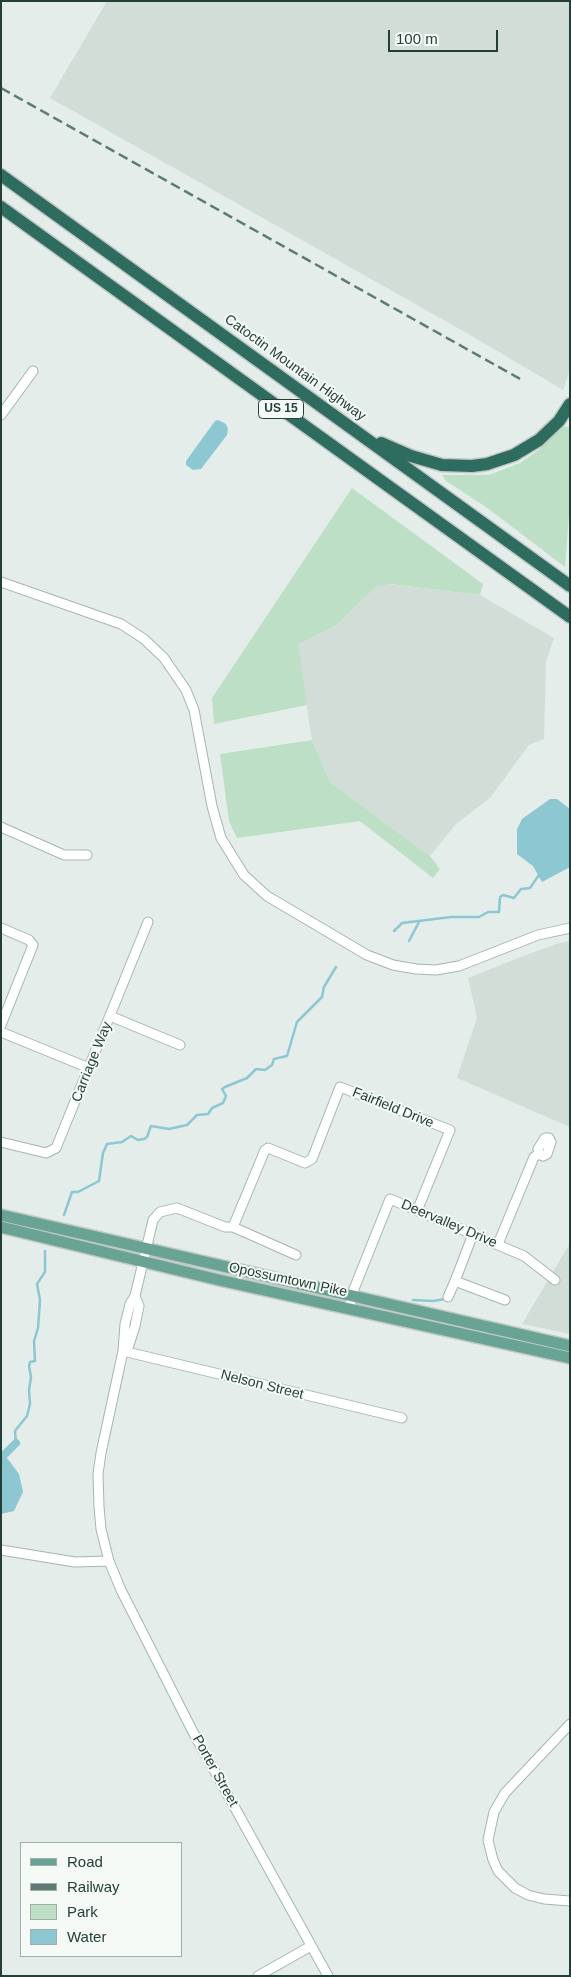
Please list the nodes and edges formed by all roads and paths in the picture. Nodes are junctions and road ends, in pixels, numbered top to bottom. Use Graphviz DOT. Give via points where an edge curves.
graph roads {
  1 [pos="1,175"];
  2 [pos="1,207"];
  3 [pos="33,372"];
  4 [pos="570,404"];
  5 [pos="1,415"];
  6 [pos="361,435"];
  7 [pos="1,582"];
  8 [pos="569,586"];
  9 [pos="565,614"];
  10 [pos="1,827"];
  11 [pos="87,856"];
  12 [pos="148,922"];
  13 [pos="1,928"];
  14 [pos="570,928"];
  15 [pos="110,1016"];
  16 [pos="1,1025"];
  17 [pos="1,1032"];
  18 [pos="180,1045"];
  19 [pos="89,1068"];
  20 [pos="1,1142"];
  21 [pos="539,1154"];
  22 [pos="417,1211"];
  23 [pos="1,1216"];
  24 [pos="233,1227"];
  25 [pos="1,1228"];
  26 [pos="473,1234"];
  27 [pos="498,1244"];
  28 [pos="145,1250"];
  29 [pos="296,1255"];
  30 [pos="142,1262"];
  31 [pos="555,1280"];
  32 [pos="455,1281"];
  33 [pos="352,1297"];
  34 [pos="448,1297"];
  35 [pos="505,1300"];
  36 [pos="349,1309"];
  37 [pos="570,1346"];
  38 [pos="123,1351"];
  39 [pos="570,1358"];
  40 [pos="402,1418"];
  41 [pos="1,1550"];
  42 [pos="109,1562"];
  43 [pos="570,1724"];
  44 [pos="570,1901"];
  45 [pos="311,1946"];
  46 [pos="258,1976"];
  47 [pos="328,1976"];
  1 -- 6 [label="highway, Catoctin Mountain Highway / US 15"];
  2 -- 9 [label="highway, US 15"];
  3 -- 5 [label="street"];
  4 -- 6 [label="highway" via="559,421 539,440 514,455 488,464 442,465"];
  6 -- 8 [label="highway, Catoctin Mountain Highway / US 15"];
  7 -- 14 [label="street" via="121,624 164,658 186,690 194,710 214,817 221,838 244,875 267,896 367,955 416,969 459,966 538,935"];
  10 -- 11 [label="street" via="64,855"];
  12 -- 15 [label="street, Carriage Way"];
  13 -- 16 [label="street" via="33,944"];
  15 -- 18 [label="street"];
  15 -- 19 [label="street, Carriage Way"];
  17 -- 19 [label="street"];
  19 -- 20 [label="street, Carriage Way" via="53,1151 42,1152"];
  21 -- 27 [label="street" via="534,1157"];
  22 -- 24 [label="street, Fairfield Drive" via="450,1130 340,1087 312,1159 305,1163 268,1148 265,1150"];
  22 -- 26 [label="street, Deervalley Drive"];
  22 -- 33 [label="street, Deervalley Drive" via="390,1200"];
  23 -- 28 [label="main road, Opossumtown Pike"];
  24 -- 28 [label="street" via="186,1211 169,1209 160,1212 153,1220"];
  24 -- 29 [label="street"];
  25 -- 30 [label="main road, Opossumtown Pike"];
  26 -- 27 [label="street, Deervalley Drive"];
  26 -- 32 [label="street"];
  27 -- 31 [label="street, Deervalley Drive" via="524,1256"];
  28 -- 30 [label="street"];
  28 -- 33 [label="main road, Opossumtown Pike"];
  30 -- 36 [label="main road, Opossumtown Pike"];
  30 -- 38 [label="street, Porter Street" via="135,1326 129,1345"];
  32 -- 34 [label="street"];
  32 -- 35 [label="street"];
  33 -- 36 [label="street, Deervalley Drive"];
  33 -- 37 [label="main road, Opossumtown Pike"];
  36 -- 39 [label="main road, Opossumtown Pike"];
  38 -- 40 [label="street, Nelson Street"];
  38 -- 42 [label="street, Porter Street" via="98,1474 100,1529"];
  41 -- 42 [label="street" via="75,1562"];
  42 -- 45 [label="street, Porter Street" via="193,1732"];
  43 -- 44 [label="street" via="506,1793 494,1812 488,1840 498,1871 515,1888 544,1900"];
  45 -- 46 [label="street"];
  45 -- 47 [label="street, Porter Street"];
}
